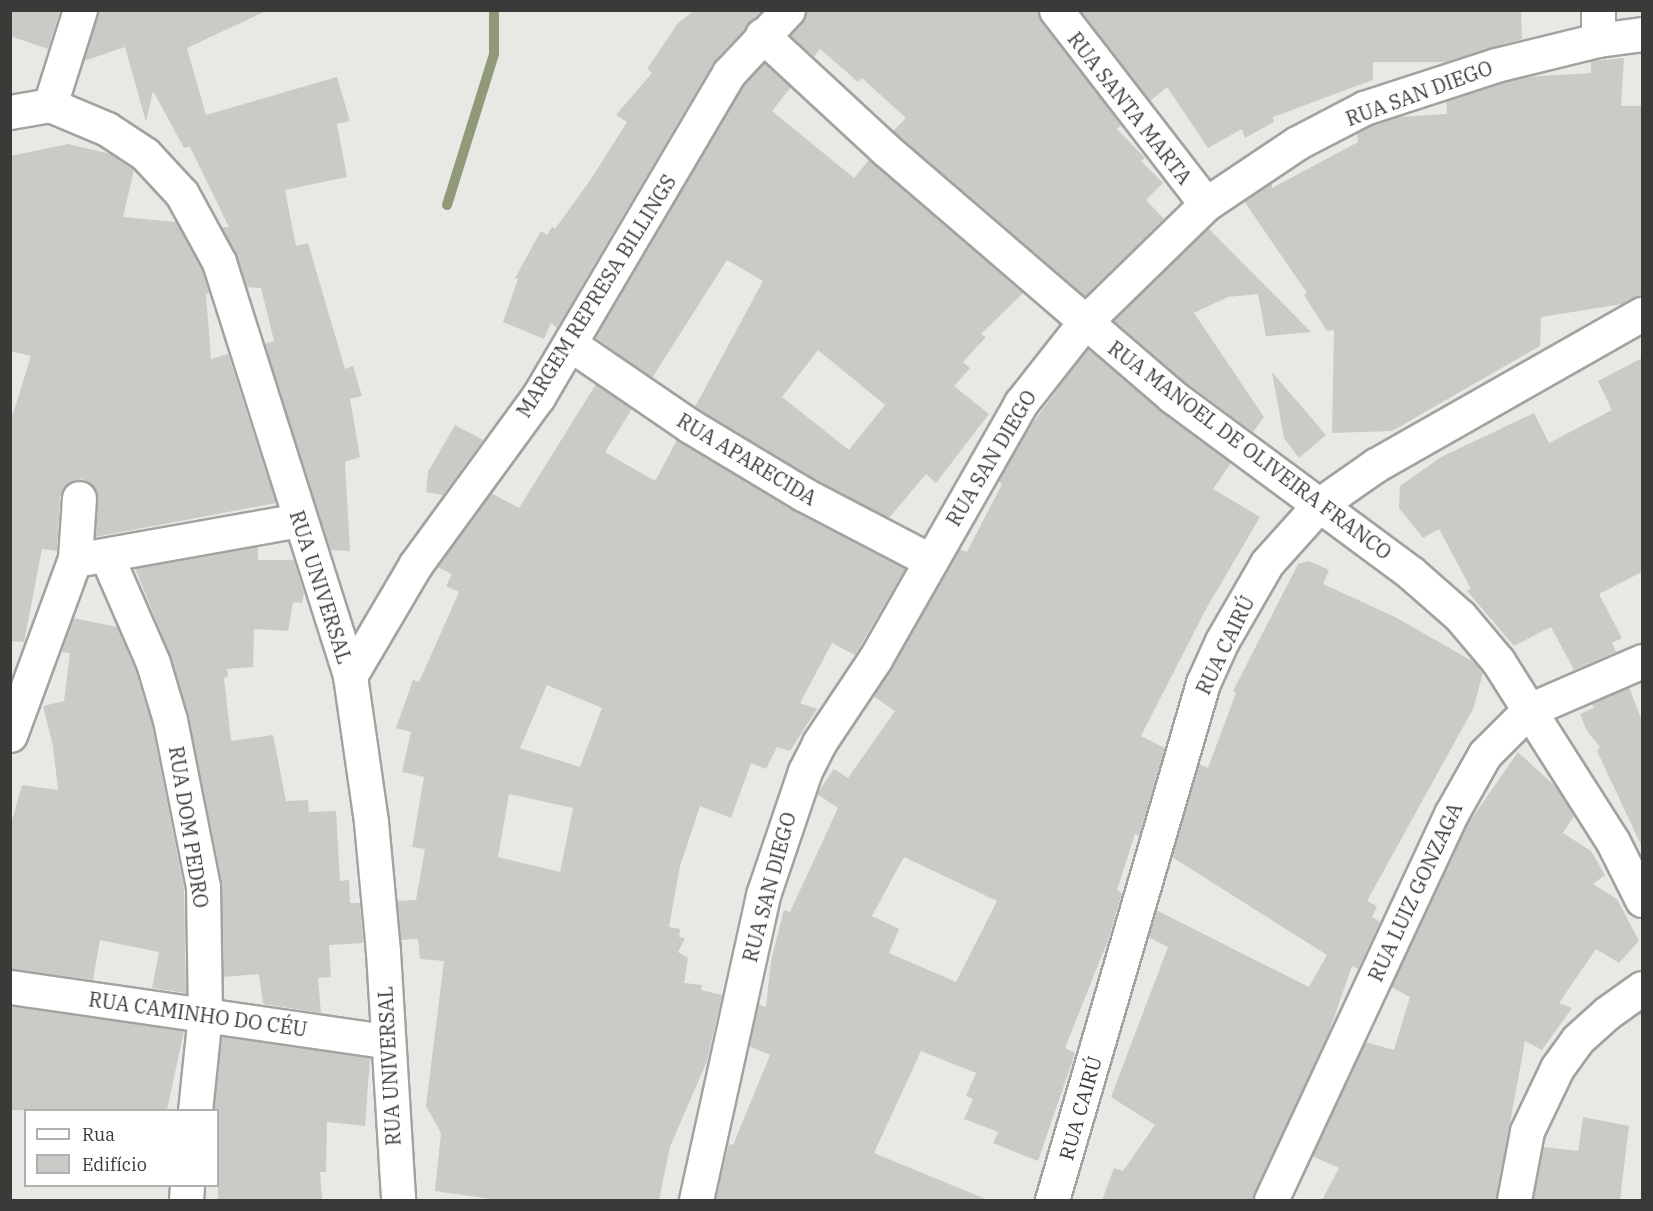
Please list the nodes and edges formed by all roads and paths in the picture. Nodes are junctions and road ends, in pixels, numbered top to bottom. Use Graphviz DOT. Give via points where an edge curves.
graph roads {
  1 [pos="80,10"];
  2 [pos="788,10"];
  3 [pos="1056,10"];
  4 [pos="1598,25"];
  5 [pos="1642,34"];
  6 [pos="762,35"];
  7 [pos="50,105"];
  8 [pos="10,112"];
  9 [pos="1206,204"];
  10 [pos="1642,314"];
  11 [pos="1084,323"];
  12 [pos="570,344"];
  13 [pos="79,498"];
  14 [pos="1320,504"];
  15 [pos="300,520"];
  16 [pos="107,556"];
  17 [pos="75,558"];
  18 [pos="931,561"];
  19 [pos="1642,661"];
  20 [pos="350,676"];
  21 [pos="1529,710"];
  22 [pos="10,735"];
  23 [pos="1642,900"];
  24 [pos="10,987"];
  25 [pos="1642,988"];
  26 [pos="205,1014"];
  27 [pos="386,1041"];
  28 [pos="195,1109"];
  29 [pos="398,1200"];
  30 [pos="696,1200"];
  31 [pos="1052,1200"];
  32 [pos="1271,1200"];
  33 [pos="1514,1200"];
  1 -- 7 [label="street"];
  2 -- 6 [label="street, MARGEM REPRESA BILLINGS"];
  3 -- 9 [label="street, RUA SANTA MARTA"];
  4 -- 5 [label="street, RUA SAN DIEGO"];
  4 -- 9 [label="street, RUA SAN DIEGO" via="1496,65 1364,108 1298,143"];
  6 -- 11 [label="street, RUA MANOEL DE OLIVEIRA FRANCO"];
  6 -- 12 [label="street, MARGEM REPRESA BILLINGS" via="729,73"];
  7 -- 8 [label="street"];
  7 -- 15 [label="street, RUA UNIVERSAL" via="107,129 145,154 182,194 219,262"];
  9 -- 11 [label="street, RUA SAN DIEGO"];
  10 -- 14 [label="street, RUA CAIRÚ" via="1377,465"];
  11 -- 14 [label="street, RUA MANOEL DE OLIVEIRA FRANCO" via="1172,396"];
  11 -- 18 [label="street, RUA SAN DIEGO" via="1021,403"];
  12 -- 18 [label="street, RUA APARECIDA" via="690,426 803,494"];
  12 -- 20 [label="street, MARGEM REPRESA BILLINGS" via="538,397 416,564"];
  13 -- 17 [label="street"];
  14 -- 21 [label="street, RUA MANOEL DE OLIVEIRA FRANCO" via="1460,616 1498,662"];
  14 -- 31 [label="street, RUA CAIRÚ" via="1267,563 1203,683"];
  15 -- 16 [label="street"];
  15 -- 20 [label="street, RUA UNIVERSAL"];
  16 -- 17 [label="street"];
  16 -- 26 [label="street, RUA DOM PEDRO" via="153,663 187,792 203,887"];
  17 -- 22 [label="street"];
  18 -- 30 [label="street, RUA SAN DIEGO" via="876,659 819,743 784,827 763,895"];
  19 -- 21 [label="street, RUA LUIZ GONZAGA"];
  20 -- 27 [label="street, RUA UNIVERSAL" via="384,952"];
  21 -- 23 [label="street, RUA MANOEL DE OLIVEIRA FRANCO" via="1613,842"];
  21 -- 32 [label="street, RUA LUIZ GONZAGA" via="1505,730 1469,779"];
  24 -- 26 [label="street, RUA CAMINHO DO CÉU"];
  25 -- 33 [label="street" via="1584,1033 1557,1068 1527,1131"];
  26 -- 27 [label="street, RUA CAMINHO DO CÉU"];
  26 -- 28 [label="street, RUA DOM PEDRO"];
  27 -- 29 [label="street, RUA UNIVERSAL"];
}
